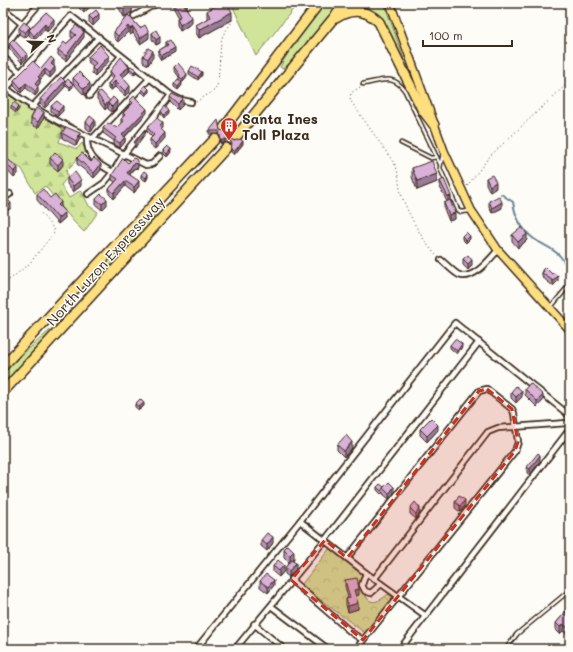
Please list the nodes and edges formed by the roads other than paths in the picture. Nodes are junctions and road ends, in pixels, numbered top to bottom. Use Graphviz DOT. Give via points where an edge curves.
graph roads {
  1 [pos="40,3"];
  2 [pos="157,3"];
  3 [pos="319,3"];
  4 [pos="323,3"];
  5 [pos="346,3"];
  6 [pos="390,3"];
  7 [pos="3,8"];
  8 [pos="134,16"];
  9 [pos="307,21"];
  10 [pos="330,23"];
  11 [pos="22,24"];
  12 [pos="99,37"];
  13 [pos="3,50"];
  14 [pos="121,56"];
  15 [pos="3,57"];
  16 [pos="21,73"];
  17 [pos="149,79"];
  18 [pos="363,84"];
  19 [pos="5,91"];
  20 [pos="171,95"];
  21 [pos="89,96"];
  22 [pos="191,102"];
  23 [pos="31,108"];
  24 [pos="434,124"];
  25 [pos="224,128"];
  26 [pos="90,138"];
  27 [pos="215,138"];
  28 [pos="236,138"];
  29 [pos="401,143"];
  30 [pos="226,148"];
  31 [pos="444,151"];
  32 [pos="124,154"];
  33 [pos="160,156"];
  34 [pos="437,157"];
  35 [pos="440,164"];
  36 [pos="113,172"];
  37 [pos="10,194"];
  38 [pos="88,194"];
  39 [pos="3,199"];
  40 [pos="471,210"];
  41 [pos="498,250"];
  42 [pos="442,260"];
  43 [pos="570,284"];
  44 [pos="550,308"];
  45 [pos="570,330"];
  46 [pos="479,342"];
  47 [pos="3,366"];
  48 [pos="3,392"];
  49 [pos="570,415"];
  50 [pos="567,423"];
  51 [pos="516,427"];
  52 [pos="570,430"];
  53 [pos="300,521"];
  54 [pos="325,540"];
  55 [pos="347,558"];
  56 [pos="366,573"];
  57 [pos="375,578"];
  58 [pos="291,580"];
  59 [pos="381,584"];
  60 [pos="570,590"];
  61 [pos="569,594"];
  62 [pos="399,596"];
  63 [pos="270,606"];
  64 [pos="426,616"];
  65 [pos="254,624"];
  66 [pos="363,640"];
  67 [pos="196,649"];
  68 [pos="236,649"];
  69 [pos="284,649"];
  70 [pos="328,649"];
  71 [pos="356,649"];
  72 [pos="400,649"];
  73 [pos="506,649"];
  1 -- 11 [label="street"];
  2 -- 8 [label="street"];
  3 -- 9 [label="highway"];
  4 -- 9 [label="highway"];
  5 -- 10 [label="highway"];
  6 -- 24 [label="main road"];
  7 -- 11 [label="street"];
  9 -- 25 [label="highway"];
  10 -- 24 [label="highway" via="346,12 355,11 376,18 384,29 422,109"];
  10 -- 28 [label="highway"];
  11 -- 13 [label="street"];
  12 -- 14 [label="street"];
  12 -- 16 [label="street" via="71,16"];
  12 -- 23 [label="street"];
  14 -- 17 [label="street"];
  14 -- 21 [label="street"];
  15 -- 16 [label="street"];
  16 -- 19 [label="street"];
  17 -- 20 [label="street"];
  17 -- 26 [label="street"];
  18 -- 34 [label="lane" via="393,79 399,82"];
  19 -- 23 [label="street"];
  20 -- 22 [label="street"];
  20 -- 32 [label="street"];
  23 -- 26 [label="street"];
  24 -- 31 [label="main road"];
  26 -- 32 [label="street"];
  26 -- 36 [label="street" via="90,155 96,162"];
  27 -- 47 [label="highway, North Luzon Expressway"];
  29 -- 34 [label="lane" via="431,158"];
  30 -- 48 [label="highway, North Luzon Expressway"];
  31 -- 35 [label="lane"];
  31 -- 40 [label="main road"];
  32 -- 33 [label="street" via="149,166"];
  32 -- 36 [label="street"];
  34 -- 35 [label="lane"];
  35 -- 40 [label="lane" via="458,210"];
  36 -- 38 [label="street" via="104,183"];
  37 -- 39 [label="street"];
  40 -- 41 [label="main road"];
  41 -- 42 [label="street" via="468,276 459,275"];
  41 -- 44 [label="main road"];
  43 -- 44 [label="lane"];
  44 -- 45 [label="main road"];
  46 -- 49 [label="street"];
  46 -- 53 [label="street" via="455,323"];
  46 -- 54 [label="street"];
  49 -- 50 [label="street"];
  50 -- 51 [label="street"];
  50 -- 52 [label="street"];
  51 -- 55 [label="street" via="516,417 512,409 487,389 479,391"];
  51 -- 57 [label="street" via="498,428 488,432"];
  51 -- 62 [label="street" via="518,442 515,451"];
  52 -- 64 [label="street"];
  53 -- 54 [label="street"];
  53 -- 67 [label="street"];
  54 -- 55 [label="street"];
  54 -- 58 [label="street"];
  55 -- 56 [label="street"];
  56 -- 57 [label="street"];
  56 -- 59 [label="street" via="362,585 365,591 371,593"];
  57 -- 59 [label="street"];
  58 -- 63 [label="street"];
  58 -- 66 [label="street"];
  59 -- 62 [label="street"];
  60 -- 61 [label="lane"];
  61 -- 73 [label="lane" via="517,634"];
  62 -- 64 [label="street"];
  62 -- 66 [label="street"];
  63 -- 65 [label="street"];
  63 -- 70 [label="street"];
  64 -- 72 [label="street"];
  65 -- 68 [label="street"];
  65 -- 69 [label="street"];
  66 -- 71 [label="street"];
}
